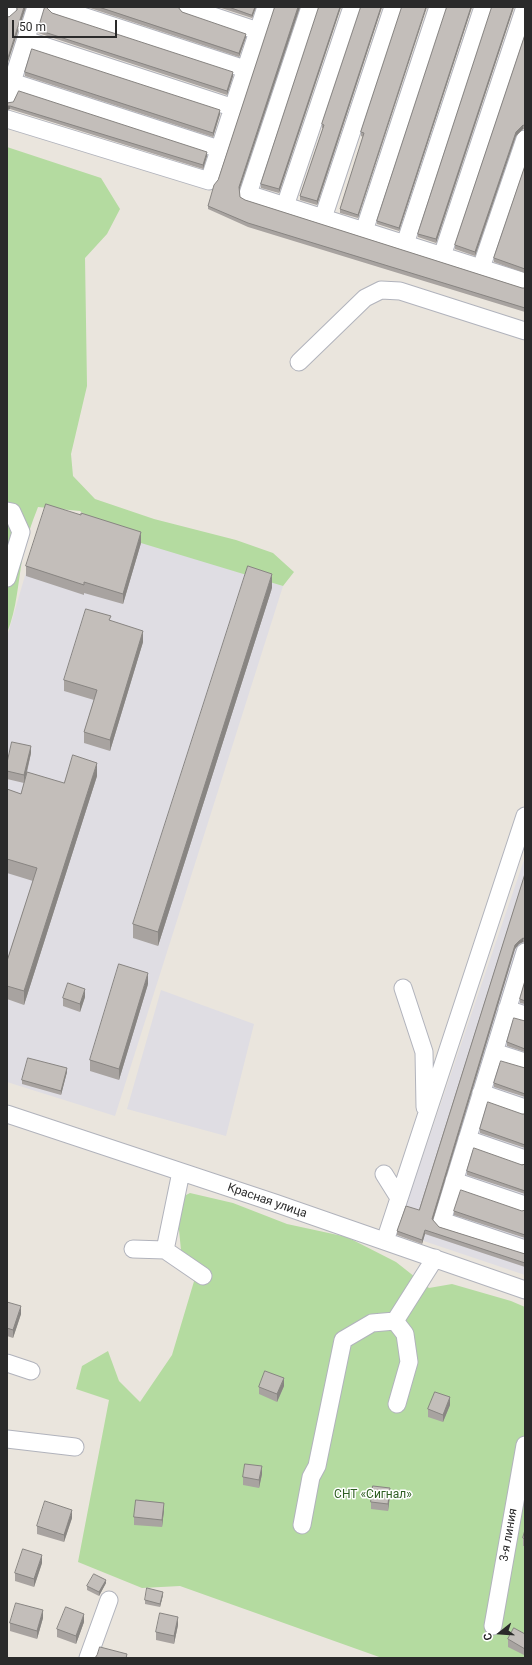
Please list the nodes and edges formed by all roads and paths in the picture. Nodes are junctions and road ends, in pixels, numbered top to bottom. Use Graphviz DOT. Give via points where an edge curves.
graph roads {
  1 [pos="8,7"];
  2 [pos="36,7"];
  3 [pos="55,7"];
  4 [pos="186,7"];
  5 [pos="266,7"];
  6 [pos="310,7"];
  7 [pos="352,7"];
  8 [pos="393,7"];
  9 [pos="438,7"];
  10 [pos="483,7"];
  11 [pos="525,7"];
  12 [pos="7,11"];
  13 [pos="258,30"];
  14 [pos="26,40"];
  15 [pos="245,68"];
  16 [pos="12,82"];
  17 [pos="7,98"];
  18 [pos="232,107"];
  19 [pos="7,119"];
  20 [pos="525,139"];
  21 [pos="219,148"];
  22 [pos="285,206"];
  23 [pos="323,218"];
  24 [pos="364,231"];
  25 [pos="405,244"];
  26 [pos="442,256"];
  27 [pos="481,268"];
  28 [pos="524,277"];
  29 [pos="525,331"];
  30 [pos="300,362"];
  31 [pos="10,512"];
  32 [pos="7,578"];
  33 [pos="525,816"];
  34 [pos="523,963"];
  35 [pos="403,988"];
  36 [pos="508,1009"];
  37 [pos="525,1014"];
  38 [pos="494,1052"];
  39 [pos="525,1062"];
  40 [pos="481,1093"];
  41 [pos="525,1108"];
  42 [pos="7,1114"];
  43 [pos="425,1120"];
  44 [pos="467,1139"];
  45 [pos="525,1159"];
  46 [pos="182,1172"];
  47 [pos="384,1174"];
  48 [pos="454,1181"];
  49 [pos="399,1198"];
  50 [pos="525,1205"];
  51 [pos="385,1240"];
  52 [pos="133,1248"];
  53 [pos="525,1249"];
  54 [pos="165,1250"];
  55 [pos="434,1258"];
  56 [pos="203,1276"];
  57 [pos="525,1290"];
  58 [pos="395,1321"];
  59 [pos="7,1363"];
  60 [pos="31,1371"];
  61 [pos="397,1404"];
  62 [pos="7,1439"];
  63 [pos="525,1445"];
  64 [pos="75,1447"];
  65 [pos="302,1525"];
  66 [pos="109,1600"];
  67 [pos="493,1626"];
  68 [pos="88,1658"];
  1 -- 12 [label="street"];
  2 -- 14 [label="street"];
  3 -- 15 [label="street"];
  4 -- 13 [label="street"];
  5 -- 13 [label="street"];
  6 -- 22 [label="street" via="248,194"];
  7 -- 22 [label="street"];
  8 -- 23 [label="street"];
  9 -- 24 [label="street"];
  10 -- 25 [label="street"];
  11 -- 26 [label="street"];
  13 -- 15 [label="street"];
  14 -- 16 [label="street"];
  14 -- 18 [label="street"];
  15 -- 18 [label="street"];
  16 -- 17 [label="street"];
  16 -- 21 [label="street"];
  18 -- 21 [label="street"];
  19 -- 21 [label="street" via="209,181"];
  20 -- 27 [label="street"];
  22 -- 23 [label="street"];
  23 -- 24 [label="street"];
  24 -- 25 [label="street"];
  25 -- 26 [label="street"];
  26 -- 27 [label="street"];
  27 -- 28 [label="street"];
  29 -- 30 [label="street" via="400,291 381,290 365,298"];
  31 -- 32 [label="street" via="21,532"];
  33 -- 43 [label="street"];
  34 -- 36 [label="street"];
  35 -- 43 [label="street" via="424,1052"];
  36 -- 37 [label="street"];
  36 -- 38 [label="street"];
  38 -- 39 [label="street"];
  38 -- 40 [label="street"];
  40 -- 41 [label="street"];
  40 -- 44 [label="street"];
  42 -- 46 [label="street, Красная улица"];
  43 -- 49 [label="street"];
  44 -- 45 [label="street"];
  44 -- 48 [label="street"];
  46 -- 51 [label="street, Красная улица"];
  46 -- 54 [label="street"];
  47 -- 49 [label="street"];
  48 -- 50 [label="street"];
  48 -- 53 [label="street" via="442,1221"];
  49 -- 51 [label="street"];
  51 -- 55 [label="street, Красная улица"];
  52 -- 54 [label="street"];
  54 -- 56 [label="street"];
  55 -- 57 [label="street, Красная улица"];
  55 -- 58 [label="street"];
  58 -- 61 [label="street" via="405,1334 409,1362"];
  58 -- 65 [label="street" via="372,1323 342,1340 317,1466 311,1476"];
  59 -- 60 [label="street"];
  62 -- 64 [label="street"];
  63 -- 67 [label="street, 3-я линия"];
  66 -- 68 [label="street"];
}
